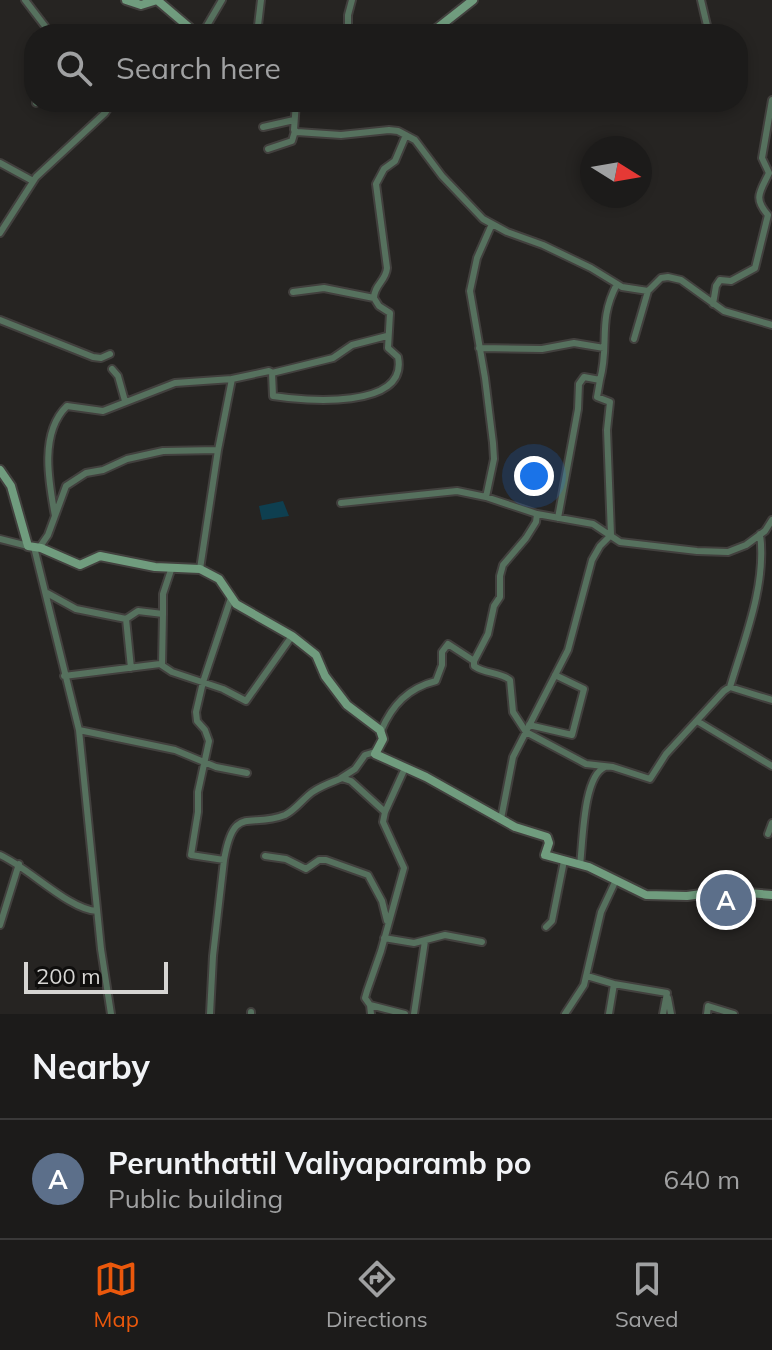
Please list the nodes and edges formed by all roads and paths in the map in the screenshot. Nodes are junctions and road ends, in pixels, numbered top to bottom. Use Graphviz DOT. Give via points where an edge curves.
graph roads {
  1 [pos="25,0"];
  2 [pos="126,0"];
  3 [pos="222,0"];
  4 [pos="261,0"];
  5 [pos="352,0"];
  6 [pos="473,0"];
  7 [pos="701,0"];
  8 [pos="43,24"];
  9 [pos="187,24"];
  10 [pos="206,24"];
  11 [pos="258,24"];
  12 [pos="348,24"];
  13 [pos="443,24"];
  14 [pos="707,24"];
  15 [pos="772,100"];
  16 [pos="106,112"];
  17 [pos="295,112"];
  18 [pos="294,120"];
  19 [pos="263,127"];
  20 [pos="295,131"];
  21 [pos="406,135"];
  22 [pos="268,149"];
  23 [pos="762,158"];
  24 [pos="772,159"];
  25 [pos="0,163"];
  26 [pos="33,181"];
  27 [pos="492,224"];
  28 [pos="0,233"];
  29 [pos="617,284"];
  30 [pos="648,291"];
  31 [pos="293,292"];
  32 [pos="374,298"];
  33 [pos="713,304"];
  34 [pos="0,320"];
  35 [pos="772,325"];
  36 [pos="387,336"];
  37 [pos="634,339"];
  38 [pos="479,348"];
  39 [pos="604,348"];
  40 [pos="110,354"];
  41 [pos="112,369"];
  42 [pos="272,373"];
  43 [pos="232,379"];
  44 [pos="600,380"];
  45 [pos="125,401"];
  46 [pos="218,450"];
  47 [pos="0,470"];
  48 [pos="486,497"];
  49 [pos="341,503"];
  50 [pos="537,514"];
  51 [pos="55,516"];
  52 [pos="558,518"];
  53 [pos="772,520"];
  54 [pos="760,534"];
  55 [pos="611,535"];
  56 [pos="0,539"];
  57 [pos="34,547"];
  58 [pos="172,567"];
  59 [pos="200,569"];
  60 [pos="47,593"];
  61 [pos="231,598"];
  62 [pos="163,614"];
  63 [pos="126,619"];
  64 [pos="292,636"];
  65 [pos="474,661"];
  66 [pos="162,665"];
  67 [pos="131,668"];
  68 [pos="555,675"];
  69 [pos="64,676"];
  70 [pos="203,682"];
  71 [pos="730,687"];
  72 [pos="772,700"];
  73 [pos="697,721"];
  74 [pos="528,729"];
  75 [pos="79,730"];
  76 [pos="381,731"];
  77 [pos="375,752"];
  78 [pos="204,762"];
  79 [pos="772,766"];
  80 [pos="605,767"];
  81 [pos="405,768"];
  82 [pos="247,773"];
  83 [pos="341,778"];
  84 [pos="385,812"];
  85 [pos="501,819"];
  86 [pos="772,823"];
  87 [pos="768,834"];
  88 [pos="0,855"];
  89 [pos="265,856"];
  90 [pos="224,860"];
  91 [pos="564,861"];
  92 [pos="19,864"];
  93 [pos="580,865"];
  94 [pos="616,880"];
  95 [pos="772,895"];
  96 [pos="97,911"];
  97 [pos="0,925"];
  98 [pos="387,925"];
  99 [pos="546,927"];
  100 [pos="384,938"];
  101 [pos="425,941"];
  102 [pos="482,942"];
  103 [pos="587,976"];
  104 [pos="614,984"];
  105 [pos="667,993"];
  106 [pos="370,1005"];
  107 [pos="111,1014"];
  108 [pos="210,1014"];
  109 [pos="371,1014"];
  110 [pos="405,1014"];
  111 [pos="414,1014"];
  112 [pos="565,1014"];
  113 [pos="609,1014"];
  114 [pos="663,1014"];
  115 [pos="671,1014"];
  116 [pos="707,1014"];
  117 [pos="734,1014"];
  1 -- 8 [label="street"];
  2 -- 9 [label="main road" via="141,5 157,0"];
  3 -- 10 [label="street"];
  4 -- 11 [label="street"];
  5 -- 12 [label="street"];
  6 -- 13 [label="main road"];
  7 -- 14 [label="street"];
  15 -- 23 [label="street"];
  16 -- 26 [label="street"];
  17 -- 18 [label="street"];
  18 -- 19 [label="street"];
  18 -- 20 [label="street"];
  20 -- 21 [label="street" via="341,135 389,130"];
  20 -- 22 [label="street" via="292,141"];
  21 -- 27 [label="street" via="424,149 466,203"];
  21 -- 32 [label="street" via="395,161 376,184 387,268"];
  23 -- 24 [label="street"];
  23 -- 33 [label="street" via="769,173 759,205 768,215 755,268 731,281 720,280"];
  25 -- 26 [label="street"];
  26 -- 28 [label="street"];
  27 -- 29 [label="street"];
  27 -- 38 [label="street" via="470,291"];
  29 -- 30 [label="street"];
  29 -- 39 [label="street" via="605,312"];
  30 -- 33 [label="street" via="668,277 681,280"];
  30 -- 37 [label="street"];
  31 -- 32 [label="street" via="324,288"];
  32 -- 36 [label="street" via="390,313"];
  33 -- 35 [label="street"];
  34 -- 40 [label="street" via="93,357"];
  36 -- 42 [label="street" via="352,345 333,358"];
  36 -- 42 [label="street" via="400,366 392,383 373,395 325,400 276,397"];
  38 -- 39 [label="street" via="542,349 574,343"];
  38 -- 48 [label="street" via="494,459"];
  39 -- 44 [label="street"];
  41 -- 45 [label="street"];
  42 -- 43 [label="street"];
  43 -- 45 [label="street" via="175,383"];
  43 -- 46 [label="street"];
  44 -- 52 [label="street" via="584,377 579,384"];
  44 -- 55 [label="street" via="597,397 610,402"];
  45 -- 51 [label="street" via="103,411 67,406 60,412 49,460"];
  46 -- 51 [label="street" via="163,451 86,473 66,486"];
  46 -- 59 [label="street"];
  47 -- 57 [label="main road"];
  48 -- 49 [label="street" via="457,491"];
  48 -- 50 [label="street"];
  50 -- 52 [label="street"];
  50 -- 65 [label="street" via="526,538 503,565 500,597"];
  51 -- 57 [label="street" via="48,535"];
  52 -- 55 [label="street" via="593,524"];
  53 -- 54 [label="street"];
  54 -- 55 [label="street" via="728,552 620,542"];
  54 -- 71 [label="street" via="755,597"];
  55 -- 68 [label="street" via="592,560 568,650"];
  56 -- 57 [label="street"];
  57 -- 58 [label="main road" via="80,565 100,556"];
  57 -- 60 [label="street"];
  58 -- 59 [label="main road"];
  58 -- 62 [label="street"];
  59 -- 61 [label="main road" via="219,579"];
  60 -- 63 [label="street" via="76,609"];
  60 -- 69 [label="street"];
  61 -- 64 [label="main road"];
  61 -- 70 [label="street"];
  62 -- 63 [label="street" via="138,611"];
  62 -- 66 [label="street"];
  63 -- 67 [label="street"];
  64 -- 70 [label="street" via="246,701"];
  64 -- 76 [label="main road" via="316,655 347,705"];
  65 -- 74 [label="street" via="484,672 510,680 513,712"];
  65 -- 76 [label="street" via="448,644 436,681 402,697"];
  66 -- 67 [label="street"];
  66 -- 70 [label="street"];
  67 -- 69 [label="street"];
  68 -- 74 [label="street"];
  68 -- 74 [label="street" via="584,689 572,735"];
  69 -- 75 [label="street"];
  70 -- 78 [label="street" via="196,712 209,741"];
  71 -- 72 [label="street"];
  71 -- 73 [label="street"];
  73 -- 79 [label="street"];
  73 -- 80 [label="street" via="650,779"];
  74 -- 80 [label="street" via="586,764"];
  74 -- 85 [label="street" via="513,757"];
  75 -- 78 [label="street" via="175,750"];
  75 -- 96 [label="street"];
  76 -- 77 [label="main road" via="383,739"];
  77 -- 81 [label="main road"];
  77 -- 83 [label="street"];
  78 -- 82 [label="street"];
  78 -- 90 [label="street" via="191,855"];
  80 -- 93 [label="street" via="590,783"];
  81 -- 84 [label="street"];
  81 -- 85 [label="main road"];
  83 -- 84 [label="street"];
  83 -- 90 [label="street" via="314,791 289,814 240,824 227,843"];
  84 -- 98 [label="street" via="384,828 404,868"];
  85 -- 91 [label="main road" via="547,837 545,855"];
  86 -- 87 [label="street"];
  88 -- 92 [label="street"];
  89 -- 98 [label="street" via="306,869 326,860 368,875"];
  90 -- 108 [label="street"];
  91 -- 93 [label="main road"];
  91 -- 99 [label="street" via="552,921"];
  92 -- 96 [label="street" via="47,887"];
  92 -- 97 [label="street"];
  93 -- 94 [label="main road"];
  94 -- 95 [label="main road" via="646,895"];
  94 -- 103 [label="street" via="601,912"];
  96 -- 107 [label="street"];
  98 -- 100 [label="street"];
  100 -- 101 [label="street"];
  100 -- 106 [label="street" via="365,998"];
  101 -- 102 [label="street" via="445,935"];
  101 -- 111 [label="street"];
  103 -- 104 [label="street"];
  103 -- 112 [label="street"];
  104 -- 105 [label="street"];
  104 -- 113 [label="street"];
  105 -- 114 [label="street"];
  105 -- 115 [label="street"];
  106 -- 109 [label="street"];
  106 -- 110 [label="street"];
  116 -- 117 [label="street" via="708,1006"];
}
